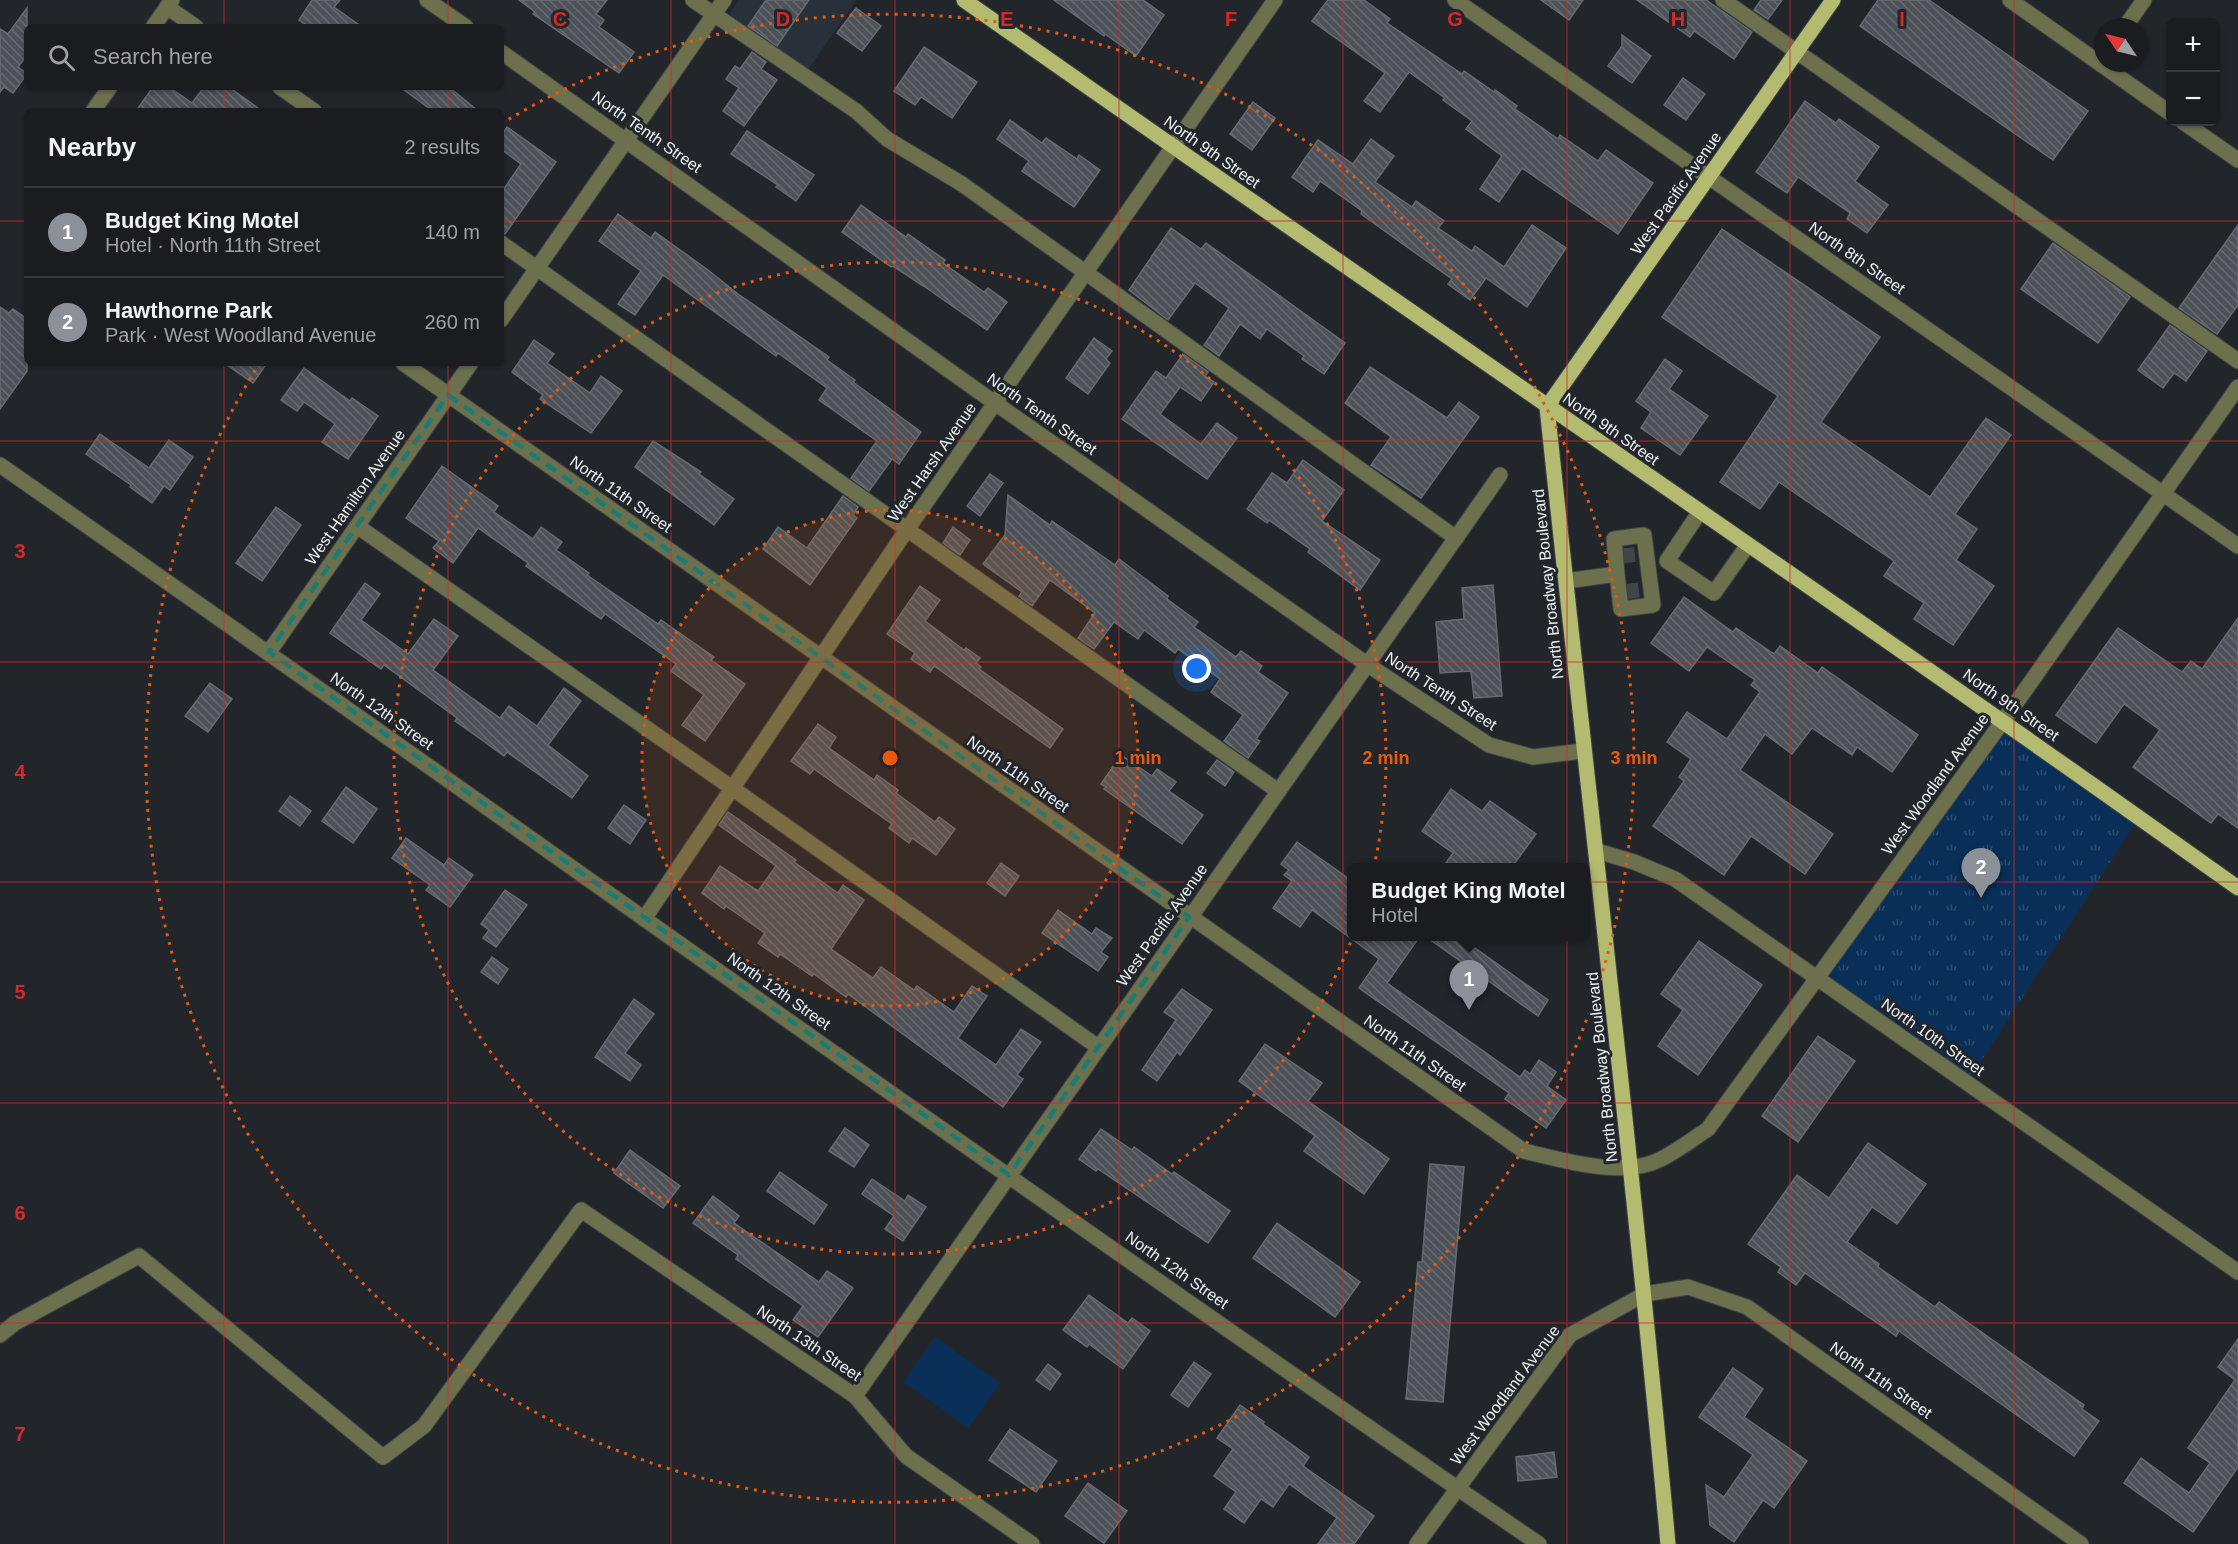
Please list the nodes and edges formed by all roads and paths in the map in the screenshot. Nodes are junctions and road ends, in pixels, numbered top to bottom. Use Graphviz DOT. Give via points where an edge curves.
graph roads {
  1 [pos="427,0"];
  2 [pos="693,0"];
  3 [pos="724,0"];
  4 [pos="964,0"];
  5 [pos="1275,0"];
  6 [pos="1455,0"];
  7 [pos="1723,0"];
  8 [pos="1833,0"];
  9 [pos="2010,0"];
  10 [pos="2144,0"];
  11 [pos="170,3"];
  12 [pos="714,15"];
  13 [pos="2131,18"];
  14 [pos="155,24"];
  15 [pos="193,24"];
  16 [pos="461,24"];
  17 [pos="1797,52"];
  18 [pos="504,54"];
  19 [pos="2094,55"];
  20 [pos="2117,72"];
  21 [pos="108,90"];
  22 [pos="284,90"];
  23 [pos="95,108"];
  24 [pos="310,108"];
  25 [pos="2166,110"];
  26 [pos="2189,126"];
  27 [pos="627,140"];
  28 [pos="1173,147"];
  29 [pos="2238,160"];
  30 [pos="1709,178"];
  31 [pos="504,245"];
  32 [pos="537,269"];
  33 [pos="1086,272"];
  34 [pos="504,316"];
  35 [pos="2238,361"];
  36 [pos="407,366"];
  37 [pos="469,366"];
  38 [pos="2238,387"];
  39 [pos="448,395"];
  40 [pos="995,403"];
  41 [pos="1547,407"];
  42 [pos="0,465"];
  43 [pos="1500,475"];
  44 [pos="2163,494"];
  45 [pos="1699,513"];
  46 [pos="357,526"];
  47 [pos="906,531"];
  48 [pos="1456,538"];
  49 [pos="1748,545"];
  50 [pos="2238,546"];
  51 [pos="1667,561"];
  52 [pos="1649,570"];
  53 [pos="1617,574"];
  54 [pos="1566,581"];
  55 [pos="269,652"];
  56 [pos="820,657"];
  57 [pos="1368,664"];
  58 [pos="2003,721"];
  59 [pos="1583,751"];
  60 [pos="732,788"];
  61 [pos="1278,791"];
  62 [pos="1597,850"];
  63 [pos="2238,888"];
  64 [pos="1190,917"];
  65 [pos="644,919"];
  66 [pos="1816,978"];
  67 [pos="1098,1047"];
  68 [pos="1630,1167"];
  69 [pos="1008,1175"];
  70 [pos="2238,1272"];
  71 [pos="1645,1294"];
  72 [pos="0,1335"];
  73 [pos="855,1396"];
  74 [pos="1457,1488"];
  75 [pos="1032,1544"];
  76 [pos="1417,1544"];
  77 [pos="1539,1544"];
  78 [pos="1668,1544"];
  79 [pos="2081,1544"];
  1 -- 16 [label="street"];
  2 -- 12 [label="street"];
  3 -- 12 [label="street"];
  4 -- 28 [label="main road, North 9th Street"];
  5 -- 28 [label="street, West Harsh Avenue"];
  6 -- 30 [label="street, North 8th Street"];
  7 -- 17 [label="street"];
  8 -- 17 [label="main road, West Pacific Avenue"];
  9 -- 19 [label="street"];
  10 -- 13 [label="street"];
  11 -- 14 [label="street"];
  11 -- 15 [label="street"];
  12 -- 27 [label="street"];
  12 -- 33 [label="street" via="856,111 887,140 962,184"];
  17 -- 30 [label="main road, West Pacific Avenue"];
  17 -- 35 [label="street"];
  18 -- 27 [label="street, North Tenth Street"];
  20 -- 25 [label="street"];
  21 -- 23 [label="street"];
  22 -- 24 [label="street"];
  26 -- 29 [label="street"];
  27 -- 32 [label="street"];
  27 -- 40 [label="street, North Tenth Street"];
  28 -- 33 [label="street, West Harsh Avenue"];
  28 -- 41 [label="main road, North 9th Street"];
  30 -- 41 [label="main road, West Pacific Avenue"];
  30 -- 44 [label="street, North 8th Street"];
  31 -- 32 [label="street"];
  32 -- 34 [label="street"];
  32 -- 47 [label="street"];
  33 -- 40 [label="street, West Harsh Avenue"];
  33 -- 48 [label="street"];
  36 -- 39 [label="street, North 11th Street"];
  37 -- 39 [label="street, West Hamilton Avenue"];
  38 -- 44 [label="street, West Woodland Avenue"];
  39 -- 46 [label="street, West Hamilton Avenue"];
  39 -- 56 [label="street, North 11th Street"];
  40 -- 47 [label="street, West Harsh Avenue"];
  40 -- 57 [label="street, North Tenth Street"];
  41 -- 45 [label="main road, North 9th Street"];
  41 -- 54 [label="main road, North Broadway Boulevard"];
  42 -- 55 [label="street, North 12th Street"];
  43 -- 48 [label="street, West Pacific Avenue"];
  44 -- 50 [label="street, North 8th Street"];
  44 -- 58 [label="street, West Woodland Avenue"];
  45 -- 49 [label="main road, North 9th Street"];
  45 -- 51 [label="street"];
  46 -- 55 [label="street, West Hamilton Avenue"];
  46 -- 60 [label="street"];
  47 -- 56 [label="street, West Harsh Avenue"];
  47 -- 61 [label="street"];
  48 -- 57 [label="street, West Pacific Avenue"];
  49 -- 51 [label="street" via="1714,593"];
  49 -- 58 [label="main road, North 9th Street"];
  51 -- 52 [label="street"];
  52 -- 53 [label="street" via="1644,535 1614,539"];
  52 -- 53 [label="street" via="1648,589 1653,605 1621,609"];
  53 -- 54 [label="street"];
  54 -- 59 [label="main road, North Broadway Boulevard"];
  55 -- 65 [label="street, North 12th Street"];
  56 -- 60 [label="street, West Harsh Avenue"];
  56 -- 64 [label="street, North 11th Street"];
  57 -- 59 [label="street, North Tenth Street" via="1489,745 1533,757"];
  57 -- 61 [label="street, West Pacific Avenue"];
  58 -- 63 [label="main road, North 9th Street"];
  58 -- 66 [label="street, West Woodland Avenue"];
  59 -- 62 [label="main road, North Broadway Boulevard"];
  60 -- 65 [label="street, West Harsh Avenue"];
  60 -- 67 [label="street"];
  61 -- 64 [label="street, West Pacific Avenue"];
  62 -- 66 [label="street, North 10th Street" via="1675,879"];
  62 -- 68 [label="main road, North Broadway Boulevard"];
  64 -- 67 [label="street, West Pacific Avenue"];
  64 -- 68 [label="street, North 11th Street" via="1524,1151 1597,1167"];
  65 -- 69 [label="street, North 12th Street"];
  66 -- 68 [label="street, West Woodland Avenue" via="1708,1129 1659,1161"];
  66 -- 70 [label="street, North 10th Street"];
  67 -- 69 [label="street, West Pacific Avenue"];
  68 -- 71 [label="main road, North Broadway Boulevard"];
  69 -- 73 [label="street, West Pacific Avenue"];
  69 -- 74 [label="street, North 12th Street"];
  71 -- 74 [label="street, West Woodland Avenue" via="1570,1335"];
  71 -- 78 [label="main road, North Broadway Boulevard"];
  71 -- 79 [label="street, North 11th Street" via="1688,1287 1747,1307"];
  72 -- 73 [label="street, North 13th Street" via="15,1323 139,1256 382,1457 424,1426 581,1210"];
  73 -- 75 [label="street, North 13th Street" via="906,1456"];
  74 -- 76 [label="street, West Woodland Avenue"];
  74 -- 77 [label="street, North 12th Street"];
}
